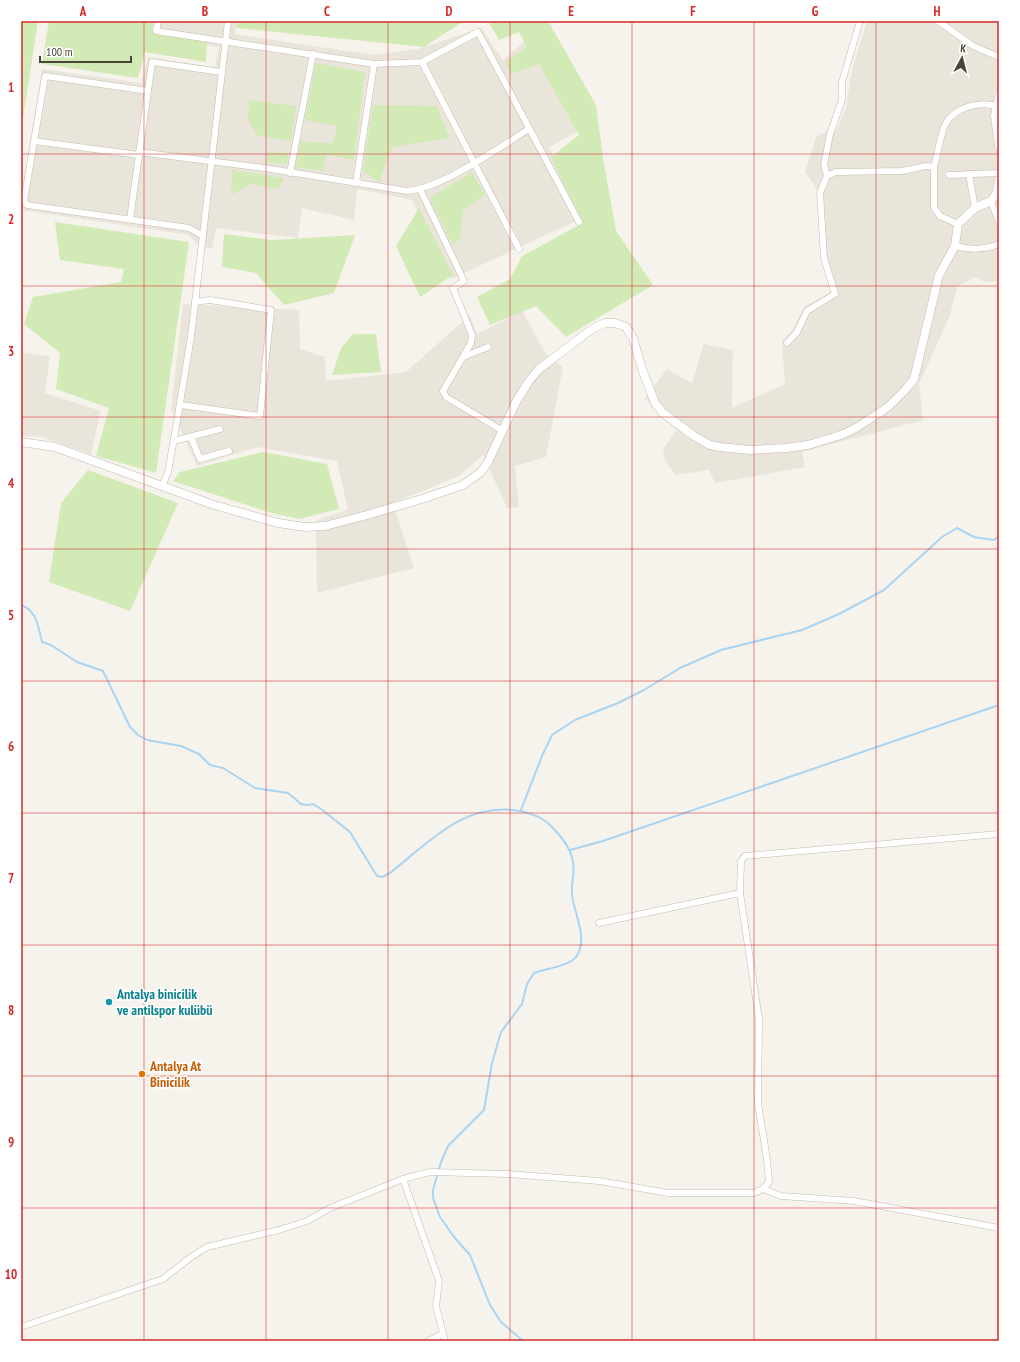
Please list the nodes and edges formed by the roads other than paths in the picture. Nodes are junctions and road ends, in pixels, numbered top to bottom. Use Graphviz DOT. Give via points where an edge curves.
graph roads {
  1 [pos="158,21"];
  2 [pos="228,21"];
  3 [pos="860,21"];
  4 [pos="938,21"];
  5 [pos="224,41"];
  6 [pos="313,54"];
  7 [pos="999,57"];
  8 [pos="422,62"];
  9 [pos="374,64"];
  10 [pos="221,72"];
  11 [pos="148,91"];
  12 [pos="999,97"];
  13 [pos="996,106"];
  14 [pos="529,129"];
  15 [pos="34,141"];
  16 [pos="999,146"];
  17 [pos="139,154"];
  18 [pos="211,162"];
  19 [pos="474,162"];
  20 [pos="934,168"];
  21 [pos="290,173"];
  22 [pos="999,173"];
  23 [pos="969,174"];
  24 [pos="949,175"];
  25 [pos="827,176"];
  26 [pos="999,180"];
  27 [pos="356,183"];
  28 [pos="420,189"];
  29 [pos="991,201"];
  30 [pos="975,208"];
  31 [pos="130,219"];
  32 [pos="579,222"];
  33 [pos="999,222"];
  34 [pos="958,224"];
  35 [pos="203,236"];
  36 [pos="999,244"];
  37 [pos="955,246"];
  38 [pos="519,249"];
  39 [pos="195,302"];
  40 [pos="787,342"];
  41 [pos="488,347"];
  42 [pos="463,357"];
  43 [pos="181,405"];
  44 [pos="220,429"];
  45 [pos="503,431"];
  46 [pos="191,437"];
  47 [pos="174,441"];
  48 [pos="21,442"];
  49 [pos="229,451"];
  50 [pos="162,486"];
  51 [pos="999,834"];
  52 [pos="740,893"];
  53 [pos="599,923"];
  54 [pos="403,1179"];
  55 [pos="763,1189"];
  56 [pos="999,1228"];
  57 [pos="21,1327"];
  58 [pos="444,1338"];
  59 [pos="428,1341"];
  1 -- 5 [label="street" via="156,31"];
  2 -- 5 [label="street"];
  3 -- 25 [label="street" via="842,82 842,100 830,134 824,165"];
  4 -- 7 [label="street" via="973,46"];
  5 -- 6 [label="street"];
  5 -- 10 [label="street"];
  6 -- 9 [label="street"];
  6 -- 21 [label="street"];
  8 -- 9 [label="street"];
  8 -- 14 [label="street" via="478,32"];
  8 -- 19 [label="street"];
  9 -- 27 [label="street"];
  10 -- 11 [label="street" via="152,62"];
  10 -- 18 [label="street"];
  11 -- 15 [label="street" via="45,76"];
  11 -- 17 [label="street"];
  12 -- 13 [label="street"];
  13 -- 16 [label="street"];
  13 -- 20 [label="street" via="986,103 969,106 946,123"];
  14 -- 19 [label="street"];
  14 -- 32 [label="street"];
  15 -- 17 [label="street"];
  15 -- 31 [label="street" via="24,201 27,205"];
  17 -- 18 [label="street"];
  17 -- 31 [label="street"];
  18 -- 21 [label="street"];
  18 -- 35 [label="street"];
  19 -- 28 [label="street" via="435,184"];
  19 -- 38 [label="street"];
  20 -- 25 [label="street" via="926,166 902,171 836,172"];
  20 -- 34 [label="street" via="934,207 940,216"];
  21 -- 27 [label="street"];
  22 -- 23 [label="street"];
  23 -- 24 [label="street"];
  23 -- 30 [label="street"];
  25 -- 40 [label="street" via="820,193 824,258 835,294 807,311 797,332"];
  26 -- 29 [label="street" via="996,194"];
  27 -- 28 [label="street" via="407,191"];
  28 -- 42 [label="street" via="464,281 453,288 472,335 471,343"];
  29 -- 30 [label="street"];
  29 -- 33 [label="street"];
  30 -- 34 [label="street"];
  31 -- 35 [label="street" via="189,228"];
  34 -- 37 [label="street"];
  35 -- 39 [label="street"];
  36 -- 37 [label="street" via="983,249"];
  37 -- 45 [label="street" via="939,275 914,379 888,407 841,435 786,448 750,450 710,445 663,413 655,403 633,338 626,327 615,323 592,329 539,369 516,402"];
  39 -- 43 [label="street"];
  39 -- 43 [label="street" via="210,300 271,310 260,416"];
  41 -- 42 [label="street"];
  42 -- 45 [label="street" via="444,391 446,397"];
  43 -- 47 [label="street"];
  44 -- 46 [label="street"];
  45 -- 50 [label="street" via="481,472 463,485 325,526 305,527 278,523 214,505"];
  46 -- 47 [label="street"];
  46 -- 49 [label="street" via="200,459"];
  47 -- 50 [label="street" via="168,472"];
  48 -- 50 [label="street" via="55,448"];
  51 -- 52 [label="street" via="745,856 741,861"];
  52 -- 53 [label="street"];
  52 -- 55 [label="street" via="759,1019 758,1104 768,1159 769,1182"];
  54 -- 55 [label="street" via="430,1172 448,1172 599,1181 668,1193 754,1193"];
  54 -- 57 [label="street" via="330,1208 307,1221 207,1247 163,1279"];
  54 -- 58 [label="street" via="439,1281 436,1306"];
  55 -- 56 [label="street" via="782,1196 854,1201"];
  58 -- 59 [label="street"];
}
